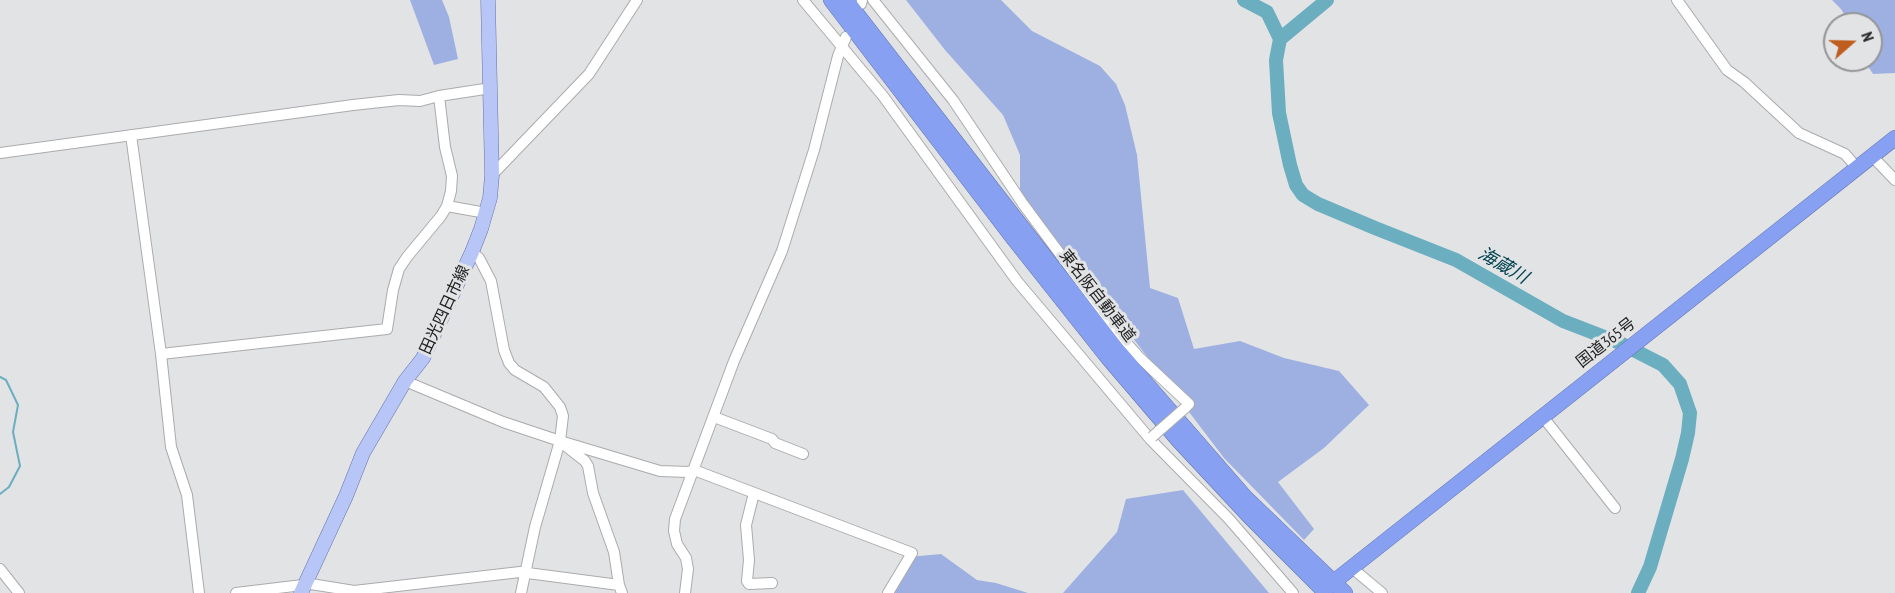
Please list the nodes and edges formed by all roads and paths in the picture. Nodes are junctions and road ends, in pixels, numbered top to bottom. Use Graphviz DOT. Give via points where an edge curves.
graph roads {
  1 [pos="488,0"];
  2 [pos="637,0"];
  3 [pos="803,0"];
  4 [pos="831,0"];
  5 [pos="873,0"];
  6 [pos="1677,0"];
  7 [pos="856,1"];
  8 [pos="844,42"];
  9 [pos="491,88"];
  10 [pos="439,96"];
  11 [pos="131,135"];
  12 [pos="1895,138"];
  13 [pos="0,153"];
  14 [pos="1872,156"];
  15 [pos="1857,168"];
  16 [pos="492,175"];
  17 [pos="1895,180"];
  18 [pos="447,206"];
  19 [pos="486,213"];
  20 [pos="472,252"];
  21 [pos="161,354"];
  22 [pos="405,381"];
  23 [pos="714,417"];
  24 [pos="1543,417"];
  25 [pos="1151,438"];
  26 [pos="560,441"];
  27 [pos="803,454"];
  28 [pos="694,470"];
  29 [pos="754,493"];
  30 [pos="1615,508"];
  31 [pos="0,569"];
  32 [pos="524,572"];
  33 [pos="1346,572"];
  34 [pos="772,583"];
  35 [pos="302,589"];
  36 [pos="620,589"];
  37 [pos="19,593"];
  38 [pos="199,593"];
  39 [pos="236,593"];
  40 [pos="521,593"];
  41 [pos="685,593"];
  42 [pos="888,593"];
  43 [pos="1293,593"];
  44 [pos="1326,593"];
  45 [pos="1345,593"];
  46 [pos="1382,593"];
  1 -- 9 [label="main road, 田光四日市線"];
  2 -- 16 [label="street" via="589,74"];
  3 -- 8 [label="street"];
  4 -- 44 [label="highway, 東名阪自動車道" via="1109,359 1248,516"];
  5 -- 25 [label="street, bridge" via="953,100 1023,204 1123,339 1189,404"];
  6 -- 15 [label="street" via="1727,70 1800,133 1845,154"];
  7 -- 45 [label="highway, 東名阪自動車道" via="1118,351 1245,496"];
  8 -- 23 [label="street" via="782,251"];
  8 -- 25 [label="street" via="1017,280"];
  9 -- 10 [label="street"];
  9 -- 16 [label="main road, 田光四日市線"];
  10 -- 11 [label="street"];
  10 -- 18 [label="street" via="452,176"];
  11 -- 13 [label="street"];
  11 -- 21 [label="street"];
  12 -- 14 [label="highway, 国道365号"];
  14 -- 15 [label="highway, 国道365号"];
  14 -- 17 [label="street"];
  15 -- 24 [label="highway, 国道365号"];
  16 -- 19 [label="main road, 田光四日市線"];
  18 -- 19 [label="street"];
  18 -- 21 [label="street" via="399,269 387,329"];
  19 -- 20 [label="main road, 田光四日市線"];
  20 -- 22 [label="main road, 田光四日市線" via="423,358"];
  20 -- 26 [label="street" via="490,281 509,363 544,387 560,407"];
  21 -- 38 [label="street" via="171,447 187,495"];
  22 -- 26 [label="street"];
  22 -- 35 [label="main road, 田光四日市線" via="363,453"];
  23 -- 27 [label="street"];
  23 -- 28 [label="street"];
  24 -- 30 [label="street"];
  24 -- 33 [label="highway, 国道365号"];
  25 -- 43 [label="street"];
  26 -- 28 [label="street" via="660,471"];
  26 -- 32 [label="street"];
  26 -- 36 [label="street" via="588,466 592,493 614,552"];
  28 -- 29 [label="street"];
  28 -- 41 [label="street" via="674,531 688,569"];
  29 -- 34 [label="street" via="746,525 747,581"];
  29 -- 42 [label="street" via="912,553"];
  31 -- 37 [label="street"];
  32 -- 35 [label="street" via="354,591 311,584"];
  32 -- 36 [label="street"];
  32 -- 40 [label="street"];
  33 -- 46 [label="street"];
  35 -- 39 [label="street"];
}
